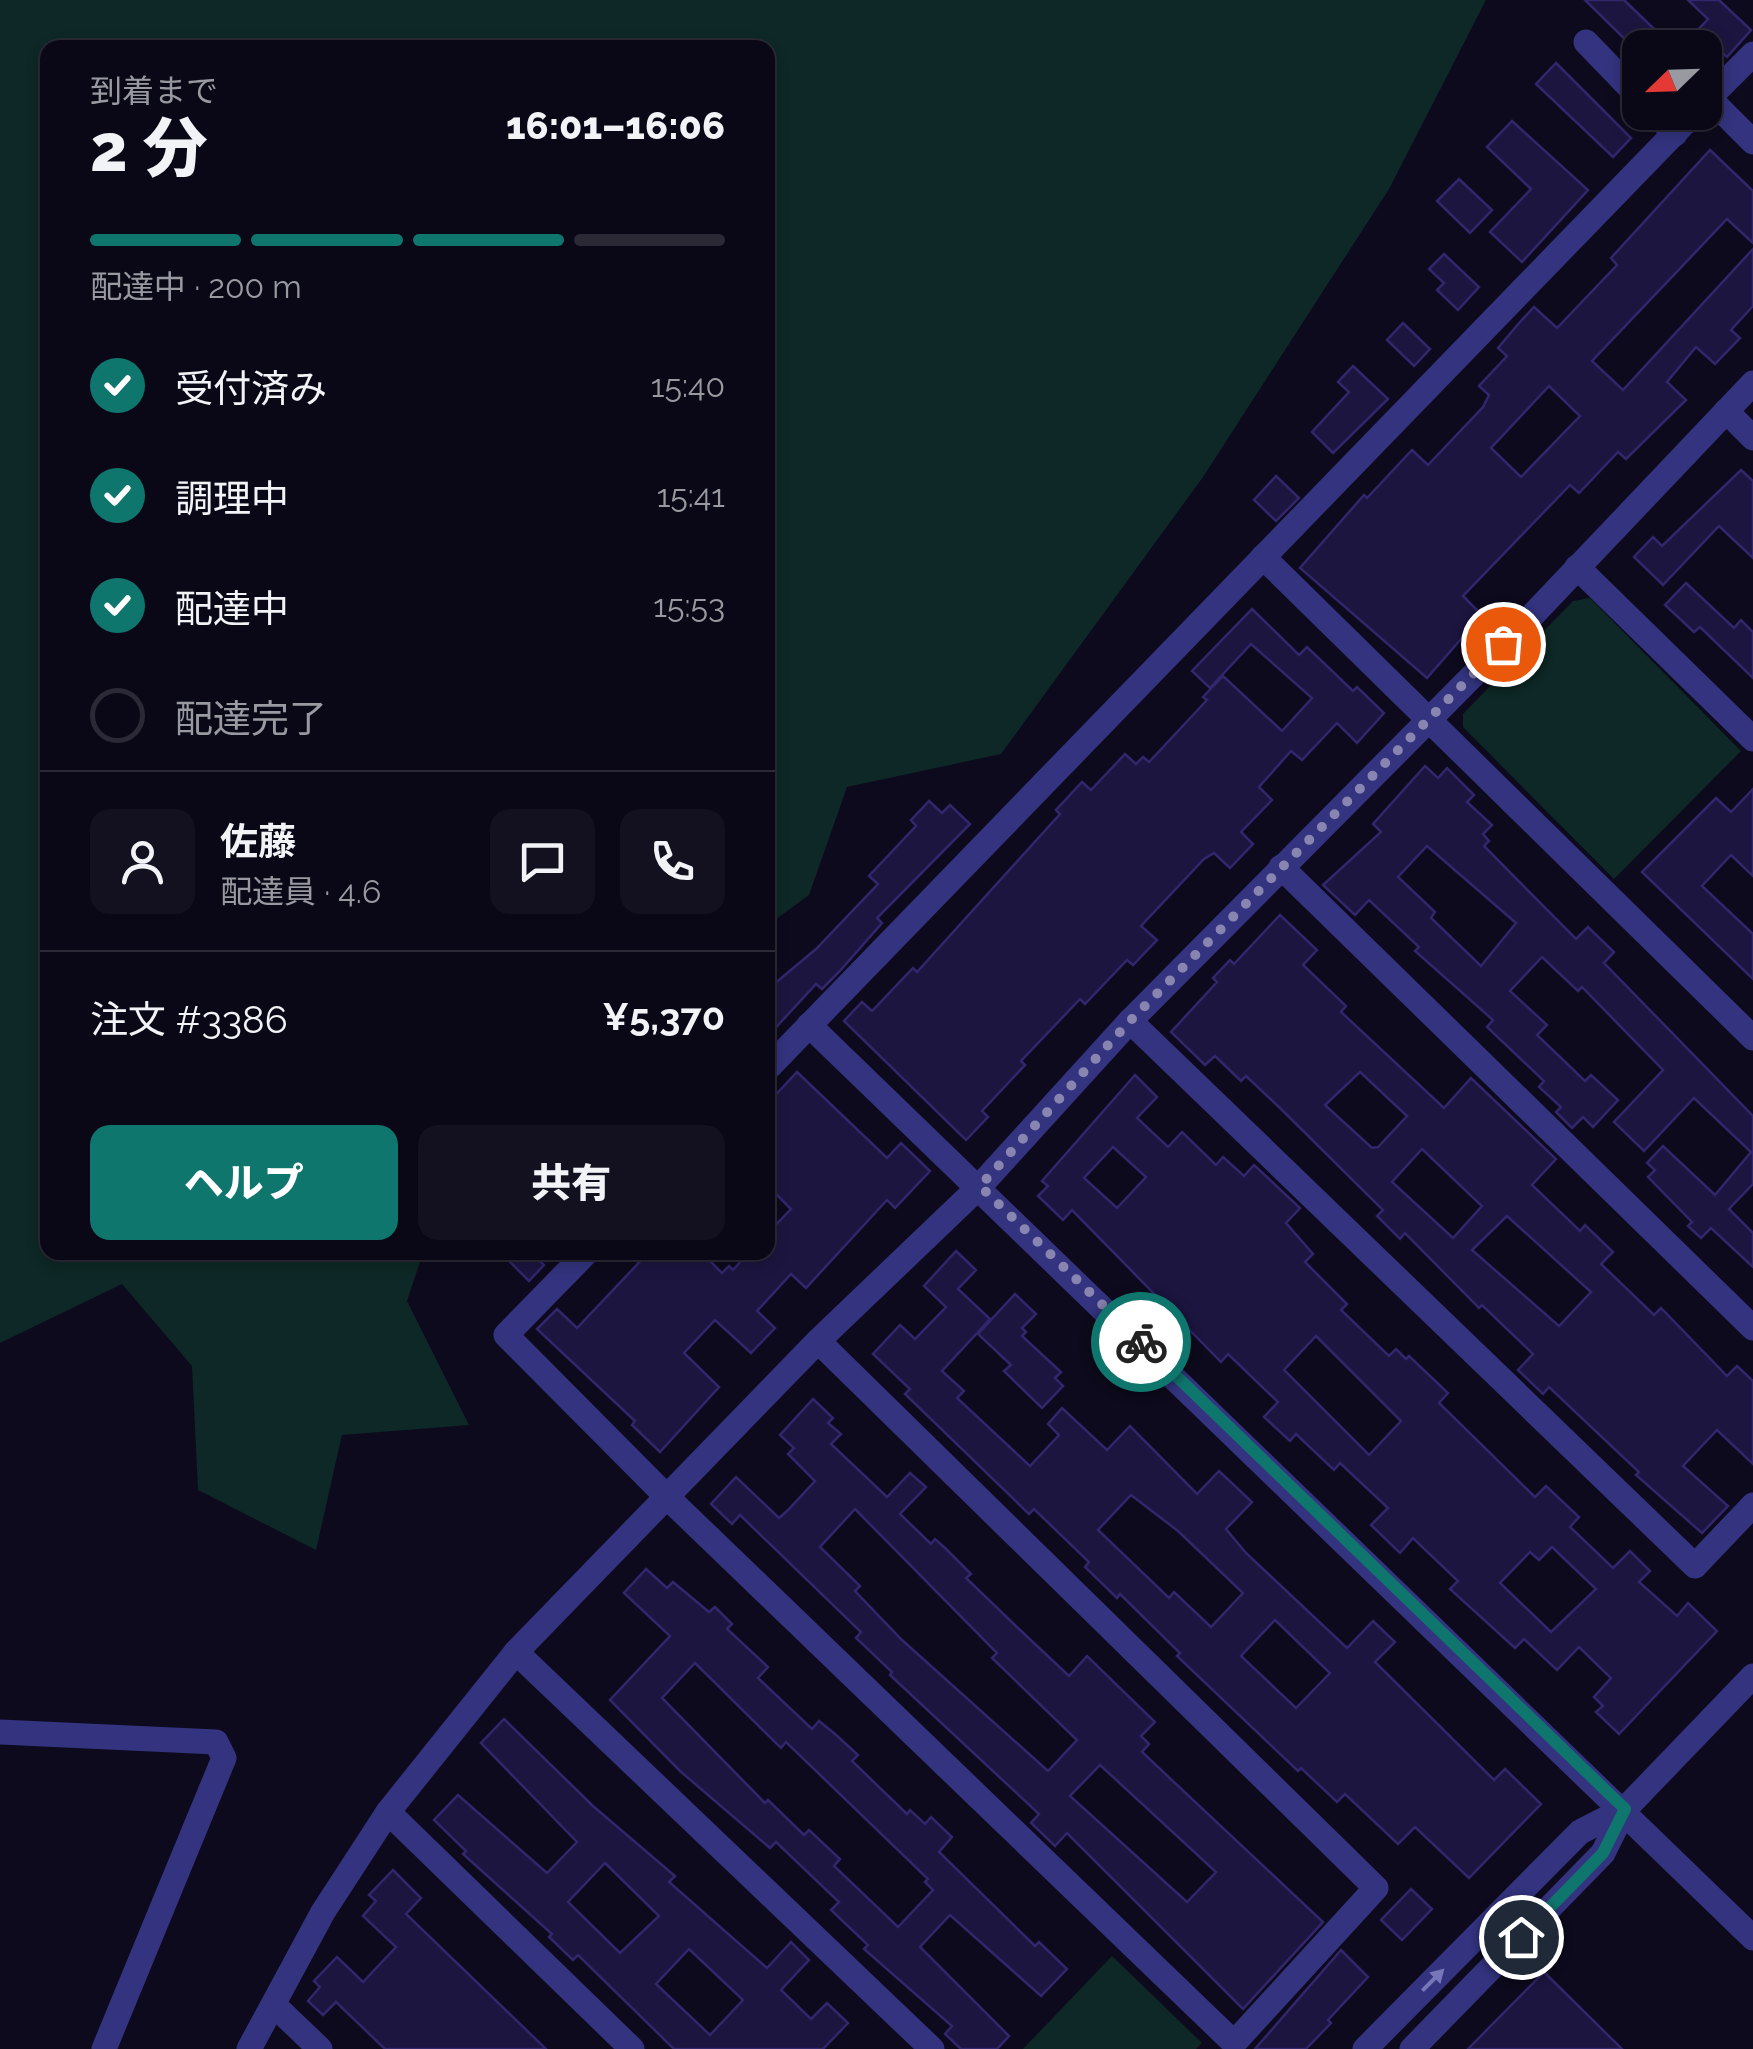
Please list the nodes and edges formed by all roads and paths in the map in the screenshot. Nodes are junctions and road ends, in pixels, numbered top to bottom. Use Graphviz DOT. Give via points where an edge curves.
graph roads {
  1 [pos="1586,42"];
  2 [pos="1753,54"];
  3 [pos="1622,79"];
  4 [pos="1722,85"];
  5 [pos="1722,118"];
  6 [pos="1671,130"];
  7 [pos="1679,130"];
  8 [pos="1675,134"];
  9 [pos="1753,142"];
  10 [pos="1753,383"];
  11 [pos="1726,411"];
  12 [pos="1753,438"];
  13 [pos="1263,557"];
  14 [pos="1577,566"];
  15 [pos="1426,720"];
  16 [pos="1753,739"];
  17 [pos="1281,867"];
  18 [pos="1130,1021"];
  19 [pos="810,1025"];
  20 [pos="1753,1038"];
  21 [pos="775,1061"];
  22 [pos="980,1186"];
  23 [pos="579,1260"];
  24 [pos="1753,1328"];
  25 [pos="818,1341"];
  26 [pos="666,1496"];
  27 [pos="1753,1505"];
  28 [pos="516,1652"];
  29 [pos="1753,1676"];
  30 [pos="0,1732"];
  31 [pos="1625,1809"];
  32 [pos="388,1812"];
  33 [pos="1753,1938"];
  34 [pos="274,2005"];
  35 [pos="104,2049"];
  36 [pos="249,2049"];
  37 [pos="320,2049"];
  38 [pos="632,2049"];
  39 [pos="932,2049"];
  40 [pos="1365,2049"];
  41 [pos="1412,2049"];
  1 -- 3 [label="street"];
  2 -- 4 [label="street"];
  5 -- 9 [label="street"];
  6 -- 8 [label="street"];
  7 -- 8 [label="street"];
  8 -- 13 [label="street"];
  10 -- 11 [label="street"];
  11 -- 12 [label="street"];
  11 -- 14 [label="street"];
  13 -- 15 [label="street"];
  13 -- 19 [label="street"];
  14 -- 15 [label="street"];
  14 -- 16 [label="street"];
  15 -- 17 [label="street"];
  15 -- 20 [label="street"];
  17 -- 18 [label="street"];
  17 -- 24 [label="street"];
  18 -- 22 [label="street"];
  18 -- 27 [label="street" via="1695,1566"];
  19 -- 21 [label="street"];
  19 -- 22 [label="street"];
  22 -- 25 [label="street"];
  22 -- 31 [label="street"];
  23 -- 26 [label="street" via="506,1335"];
  25 -- 26 [label="street"];
  25 -- 26 [label="street" via="1376,1888 1234,2043"];
  26 -- 28 [label="street"];
  28 -- 32 [label="street"];
  28 -- 39 [label="street"];
  29 -- 31 [label="street"];
  30 -- 35 [label="street" via="216,1742 224,1758"];
  31 -- 33 [label="street"];
  40 -- 31 [label="street, one-way" via="1580,1832"];
  31 -- 41 [label="street" via="1603,1853"];
  32 -- 34 [label="street" via="323,1912"];
  32 -- 38 [label="street"];
  34 -- 36 [label="street"];
  34 -- 37 [label="street"];
}
